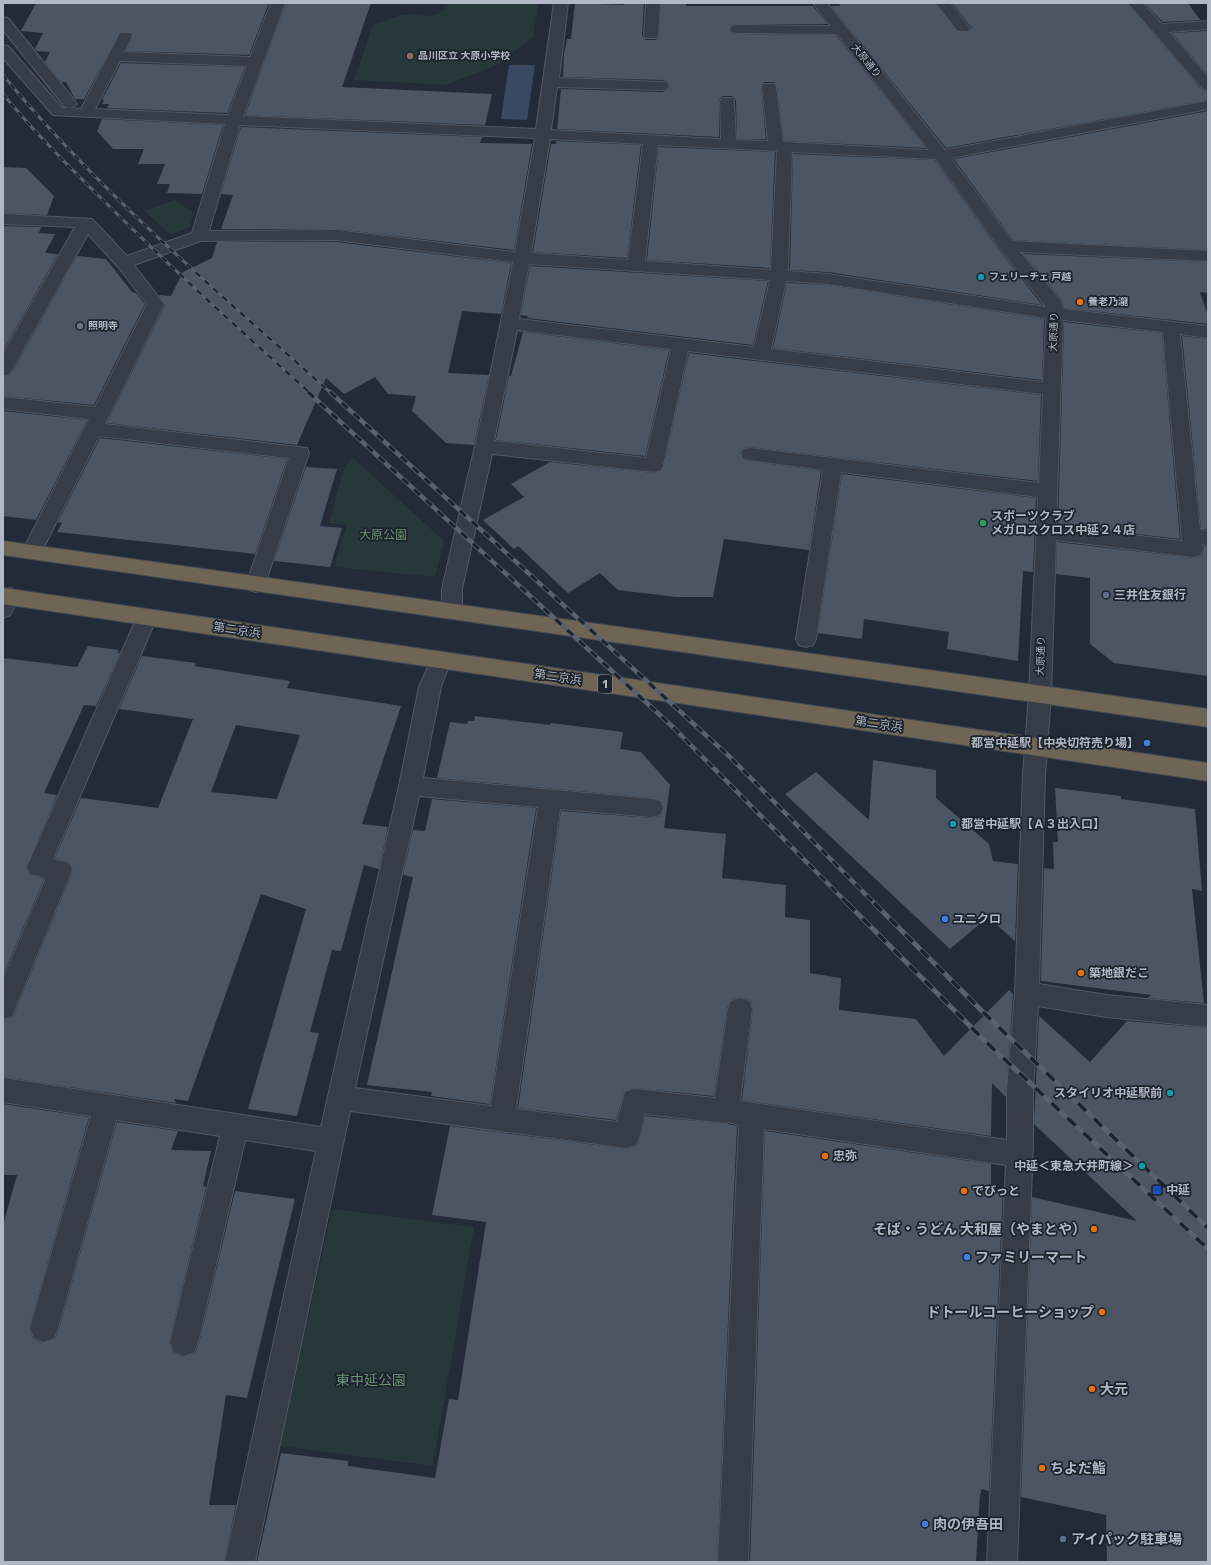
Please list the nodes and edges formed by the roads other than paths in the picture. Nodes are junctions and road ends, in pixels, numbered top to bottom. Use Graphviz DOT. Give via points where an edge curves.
graph roads {
  1 [pos="278,3"];
  2 [pos="561,3"];
  3 [pos="653,3"];
  4 [pos="820,3"];
  5 [pos="943,3"];
  6 [pos="1134,3"];
  7 [pos="3,21"];
  8 [pos="1208,25"];
  9 [pos="963,28"];
  10 [pos="737,29"];
  11 [pos="1158,29"];
  12 [pos="841,30"];
  13 [pos="651,35"];
  14 [pos="125,36"];
  15 [pos="3,49"];
  16 [pos="115,56"];
  17 [pos="256,62"];
  18 [pos="550,82"];
  19 [pos="662,86"];
  20 [pos="1208,86"];
  21 [pos="769,87"];
  22 [pos="727,101"];
  23 [pos="1208,105"];
  24 [pos="81,113"];
  25 [pos="234,120"];
  26 [pos="543,134"];
  27 [pos="651,140"];
  28 [pos="729,144"];
  29 [pos="781,146"];
  30 [pos="941,155"];
  31 [pos="3,219"];
  32 [pos="86,222"];
  33 [pos="199,236"];
  34 [pos="1007,246"];
  35 [pos="1208,256"];
  36 [pos="522,258"];
  37 [pos="124,264"];
  38 [pos="636,266"];
  39 [pos="779,276"];
  40 [pos="1055,314"];
  41 [pos="510,324"];
  42 [pos="1171,327"];
  43 [pos="1208,332"];
  44 [pos="681,345"];
  45 [pos="762,354"];
  46 [pos="3,370"];
  47 [pos="1052,388"];
  48 [pos="3,403"];
  49 [pos="97,421"];
  50 [pos="486,446"];
  51 [pos="750,454"];
  52 [pos="833,465"];
  53 [pos="1047,491"];
  54 [pos="1046,532"];
  55 [pos="1200,537"];
  56 [pos="3,548"];
  57 [pos="32,552"];
  58 [pos="256,585"];
  59 [pos="5,601"];
  60 [pos="452,611"];
  61 [pos="147,617"];
  62 [pos="806,639"];
  63 [pos="441,660"];
  64 [pos="1040,694"];
  65 [pos="1208,718"];
  66 [pos="1036,747"];
  67 [pos="1208,772"];
  68 [pos="410,786"];
  69 [pos="550,798"];
  70 [pos="652,808"];
  71 [pos="1027,993"];
  72 [pos="3,1008"];
  73 [pos="740,1009"];
  74 [pos="1208,1016"];
  75 [pos="3,1090"];
  76 [pos="340,1098"];
  77 [pos="107,1106"];
  78 [pos="739,1113"];
  79 [pos="502,1119"];
  80 [pos="236,1125"];
  81 [pos="331,1141"];
  82 [pos="1019,1154"];
  83 [pos="44,1328"];
  84 [pos="184,1342"];
  85 [pos="240,1562"];
  86 [pos="733,1562"];
  87 [pos="1002,1562"];
  1 -- 17 [label="street"];
  2 -- 18 [label="street"];
  3 -- 13 [label="street"];
  4 -- 12 [label="street, 大原通り"];
  5 -- 9 [label="street"];
  6 -- 11 [label="street"];
  7 -- 24 [label="street"];
  8 -- 11 [label="street"];
  10 -- 12 [label="street"];
  11 -- 20 [label="street"];
  12 -- 30 [label="street, 大原通り"];
  14 -- 16 [label="street"];
  15 -- 24 [label="street" via="58,112"];
  16 -- 17 [label="street"];
  16 -- 24 [label="street"];
  17 -- 25 [label="street"];
  18 -- 19 [label="street"];
  18 -- 26 [label="street"];
  21 -- 29 [label="street"];
  22 -- 28 [label="street"];
  23 -- 30 [label="street"];
  24 -- 25 [label="street"];
  25 -- 26 [label="street"];
  25 -- 33 [label="street"];
  26 -- 27 [label="street"];
  26 -- 36 [label="street"];
  27 -- 28 [label="street"];
  27 -- 38 [label="street"];
  28 -- 29 [label="street"];
  29 -- 30 [label="street"];
  29 -- 39 [label="street"];
  30 -- 34 [label="street, 大原通り"];
  31 -- 32 [label="street"];
  32 -- 37 [label="street"];
  32 -- 46 [label="street"];
  33 -- 36 [label="street" via="336,235"];
  33 -- 37 [label="street"];
  34 -- 35 [label="street"];
  34 -- 40 [label="street, 大原通り" via="1055,305"];
  36 -- 38 [label="street"];
  36 -- 41 [label="street"];
  37 -- 49 [label="street" via="156,304"];
  38 -- 39 [label="street"];
  39 -- 40 [label="street" via="828,279"];
  39 -- 45 [label="street"];
  40 -- 42 [label="street"];
  40 -- 47 [label="street, 大原通り"];
  41 -- 44 [label="street"];
  41 -- 50 [label="street"];
  42 -- 43 [label="street"];
  42 -- 55 [label="street"];
  44 -- 45 [label="street"];
  44 -- 50 [label="street" via="654,465"];
  45 -- 47 [label="street"];
  47 -- 53 [label="street, 大原通り"];
  48 -- 49 [label="street"];
  49 -- 57 [label="street"];
  49 -- 58 [label="street" via="300,453"];
  50 -- 60 [label="street" via="452,589"];
  51 -- 52 [label="street"];
  52 -- 53 [label="street"];
  52 -- 62 [label="street"];
  53 -- 54 [label="street, 大原通り"];
  54 -- 55 [label="street" via="1192,550"];
  54 -- 64 [label="street, 大原通り"];
  56 -- 57 [label="highway"];
  57 -- 58 [label="highway"];
  58 -- 60 [label="highway"];
  59 -- 61 [label="highway, 第二京浜 / 1"];
  60 -- 64 [label="highway"];
  61 -- 63 [label="highway, 第二京浜 / 1"];
  61 -- 72 [label="street" via="38,867 61,870"];
  63 -- 66 [label="highway, 第二京浜 / 1"];
  63 -- 68 [label="street" via="430,687"];
  64 -- 65 [label="highway"];
  64 -- 66 [label="street, 大原通り"];
  66 -- 67 [label="highway, 第二京浜 / 1"];
  66 -- 71 [label="street, 大原通り"];
  68 -- 69 [label="street"];
  68 -- 76 [label="street"];
  69 -- 70 [label="street"];
  69 -- 79 [label="street"];
  71 -- 74 [label="street" via="1106,1006"];
  71 -- 82 [label="street, 大原通り" via="1020,1090"];
  73 -- 78 [label="street"];
  75 -- 77 [label="street"];
  76 -- 79 [label="street"];
  76 -- 81 [label="street"];
  77 -- 80 [label="street"];
  77 -- 83 [label="street"];
  78 -- 79 [label="street" via="634,1101 627,1136"];
  78 -- 82 [label="street"];
  78 -- 86 [label="street"];
  80 -- 81 [label="street"];
  80 -- 84 [label="street"];
  81 -- 85 [label="street"];
  82 -- 87 [label="street, 大原通り"];
}
